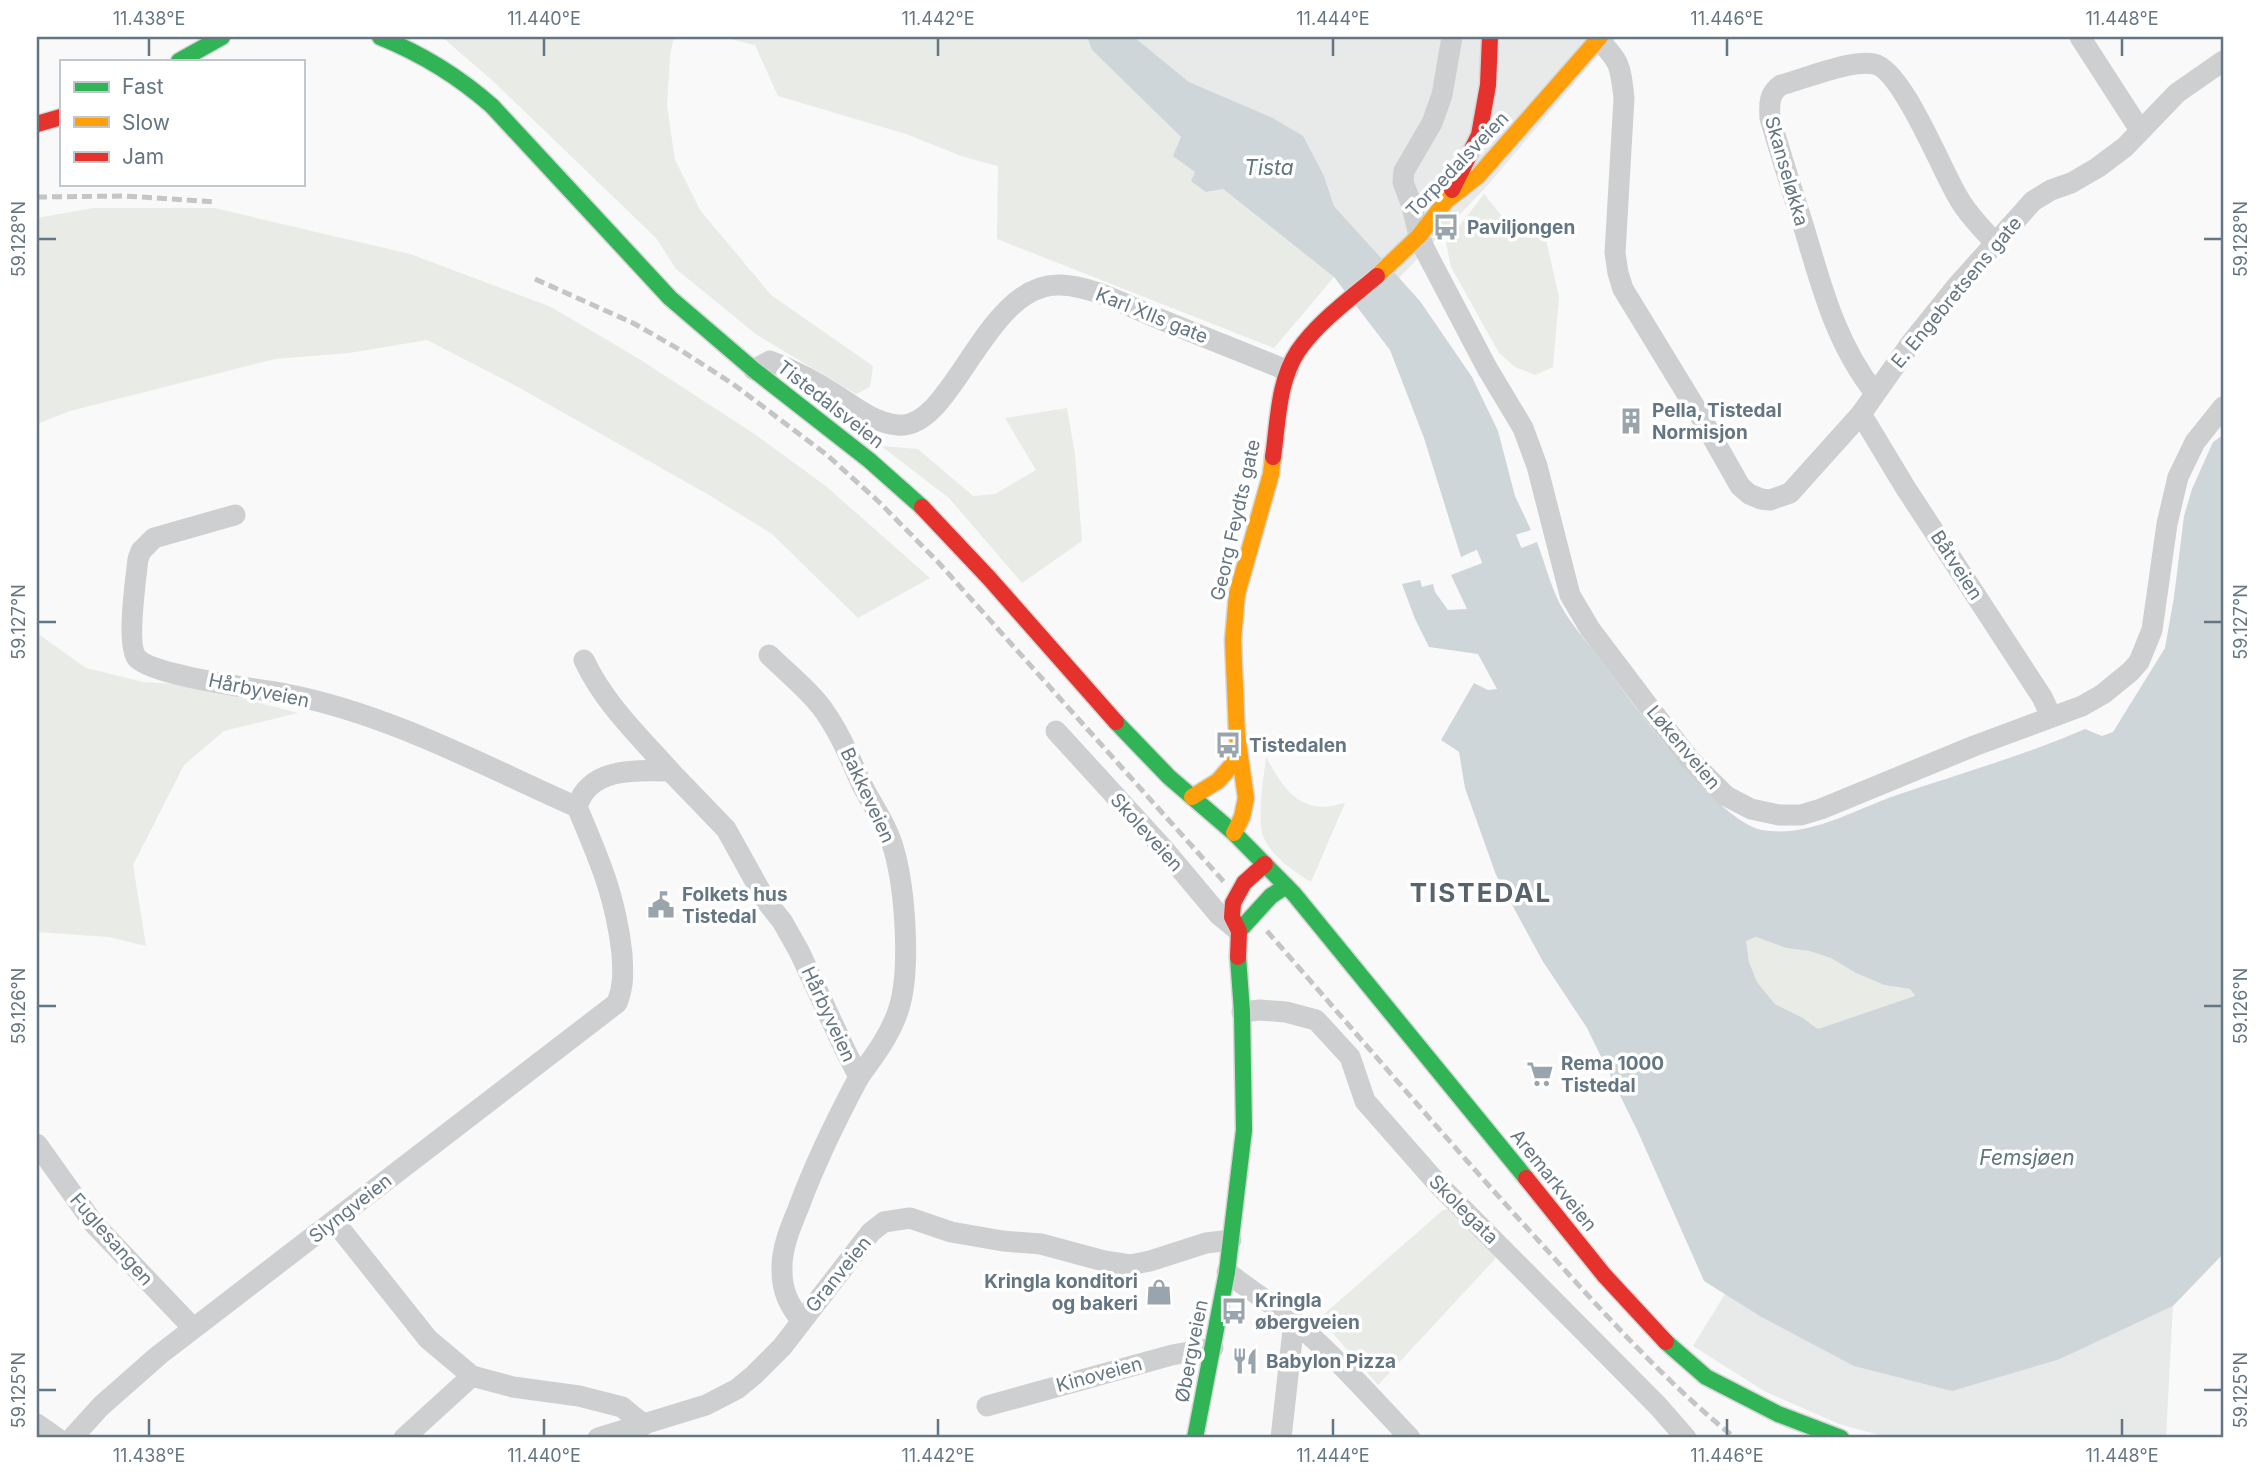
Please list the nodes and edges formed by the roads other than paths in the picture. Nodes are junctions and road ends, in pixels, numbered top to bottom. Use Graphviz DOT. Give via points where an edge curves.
graph roads {
  1 [pos="222,37"];
  2 [pos="380,37"];
  3 [pos="1452,37"];
  4 [pos="1490,37"];
  5 [pos="2080,37"];
  6 [pos="1599,38"];
  7 [pos="180,60"];
  8 [pos="2223,61"];
  9 [pos="60,117"];
  10 [pos="37,124"];
  11 [pos="2140,130"];
  12 [pos="1446,201"];
  13 [pos="1419,236"];
  14 [pos="1995,243"];
  15 [pos="1335,311"];
  16 [pos="754,370"];
  17 [pos="1288,372"];
  18 [pos="1875,393"];
  19 [pos="2223,407"];
  20 [pos="1861,414"];
  21 [pos="236,515"];
  22 [pos="769,655"];
  23 [pos="584,660"];
  24 [pos="2051,716"];
  25 [pos="1056,731"];
  26 [pos="1240,756"];
  27 [pos="670,771"];
  28 [pos="1192,797"];
  29 [pos="577,807"];
  30 [pos="1234,834"];
  31 [pos="1265,864"];
  32 [pos="1286,886"];
  33 [pos="1239,931"];
  34 [pos="1242,1012"];
  35 [pos="859,1077"];
  36 [pos="37,1144"];
  37 [pos="334,1221"];
  38 [pos="1231,1240"];
  39 [pos="1227,1272"];
  40 [pos="801,1320"];
  41 [pos="1294,1321"];
  42 [pos="194,1328"];
  43 [pos="1213,1348"];
  44 [pos="472,1377"];
  45 [pos="987,1406"];
  46 [pos="37,1424"];
  47 [pos="644,1425"];
  48 [pos="57,1438"];
  49 [pos="72,1438"];
  50 [pos="404,1438"];
  51 [pos="598,1438"];
  52 [pos="1195,1438"];
  53 [pos="1281,1438"];
  54 [pos="1410,1438"];
  55 [pos="1686,1438"];
  56 [pos="1841,1438"];
  1 -- 7 [label="main road"];
  2 -- 16 [label="main road, Tistedalsveien" via="409,48 466,83 492,106 670,298"];
  3 -- 13 [label="street, Løkenveien" via="1442,95 1403,176"];
  4 -- 12 [label="main road" via="1479,135"];
  5 -- 11 [label="street"];
  6 -- 12 [label="main road, Torpedalsveien" via="1485,168"];
  6 -- 20 [label="street, E. Engebretsens gate" via="1615,57 1625,98 1615,253 1623,289 1740,486 1761,499 1790,493"];
  8 -- 11 [label="street, E. Engebretsens gate" via="2177,93"];
  9 -- 10 [label="main road"];
  11 -- 14 [label="street, E. Engebretsens gate" via="2097,168 2033,201"];
  12 -- 13 [label="main road, Torpedalsveien"];
  13 -- 15 [label="main road, Torpedalsveien"];
  13 -- 24 [label="street, Løkenveien" via="1523,428 1570,595 1652,711 1726,796 1751,809 1779,816 1801,815"];
  14 -- 18 [label="street, E. Engebretsens gate"];
  14 -- 18 [label="street, Skanseløkka" via="1958,199 1905,96 1885,68 1853,64 1774,90 1770,118 1824,297 1854,363"];
  15 -- 17 [label="main road, Georg Feydts gate" via="1312,331"];
  16 -- 17 [label="street, Karl XIIs gate" via="770,362 793,370 863,412 900,426 917,421 941,401 1006,310 1029,293 1059,285 1087,289"];
  16 -- 28 [label="main road, Tistedalsveien" via="925,510 1126,734"];
  17 -- 26 [label="main road, Georg Feydts gate" via="1271,474 1237,594 1233,640"];
  18 -- 20 [label="street, E. Engebretsens gate"];
  19 -- 24 [label="street, Løkenveien" via="2194,442 2178,477 2156,612 2139,662 2103,694"];
  20 -- 24 [label="street, Båtveien"];
  21 -- 29 [label="street, Hårbyveien" via="154,538 141,551 132,636 133,652 142,663 292,695 371,718 438,743"];
  22 -- 35 [label="street, Bakkeveien" via="819,705 839,733 894,850 903,915 904,988 884,1043"];
  23 -- 27 [label="street, Hårbyveien" via="610,703"];
  25 -- 33 [label="street, Skoleveien" via="1219,915"];
  26 -- 28 [label="main road" via="1218,781"];
  26 -- 30 [label="main road, Georg Feydts gate" via="1246,798"];
  27 -- 29 [label="street" via="611,774 590,786"];
  27 -- 35 [label="street, Hårbyveien" via="726,829 799,951"];
  28 -- 30 [label="main road, Tistedalsveien"];
  29 -- 37 [label="street, Slyngveien" via="612,896 624,979 617,1003"];
  30 -- 31 [label="main road"];
  31 -- 32 [label="main road"];
  31 -- 33 [label="main road" via="1244,883 1233,902 1232,917"];
  32 -- 33 [label="main road"];
  32 -- 56 [label="main road, Aremarkveien" via="1658,1335 1706,1377 1777,1415"];
  33 -- 34 [label="main road"];
  34 -- 38 [label="main road" via="1244,1130"];
  34 -- 55 [label="street, Skolegata" via="1286,1012 1316,1020 1350,1057 1365,1101 1437,1183"];
  35 -- 40 [label="street, Hårbyveien" via="820,1153 786,1242 785,1294"];
  36 -- 42 [label="street, Fuglesangen" via="94,1224"];
  37 -- 42 [label="street, Slyngveien"];
  37 -- 44 [label="street" via="428,1339"];
  38 -- 39 [label="main road"];
  38 -- 40 [label="street, Granveien" via="1130,1265 1041,1244 951,1232 910,1218 892,1219 871,1232"];
  39 -- 41 [label="street"];
  39 -- 43 [label="main road, Øbergveien"];
  40 -- 47 [label="street, Granveien" via="782,1347 737,1389 706,1405"];
  41 -- 53 [label="street"];
  41 -- 54 [label="street"];
  42 -- 49 [label="street, Slyngveien" via="101,1406"];
  43 -- 45 [label="street, Kinoveien" via="1171,1355"];
  43 -- 52 [label="main road, Øbergveien"];
  44 -- 47 [label="street" via="622,1407"];
  44 -- 50 [label="street"];
  46 -- 48 [label="street"];
  47 -- 51 [label="street, Granveien"];
}
